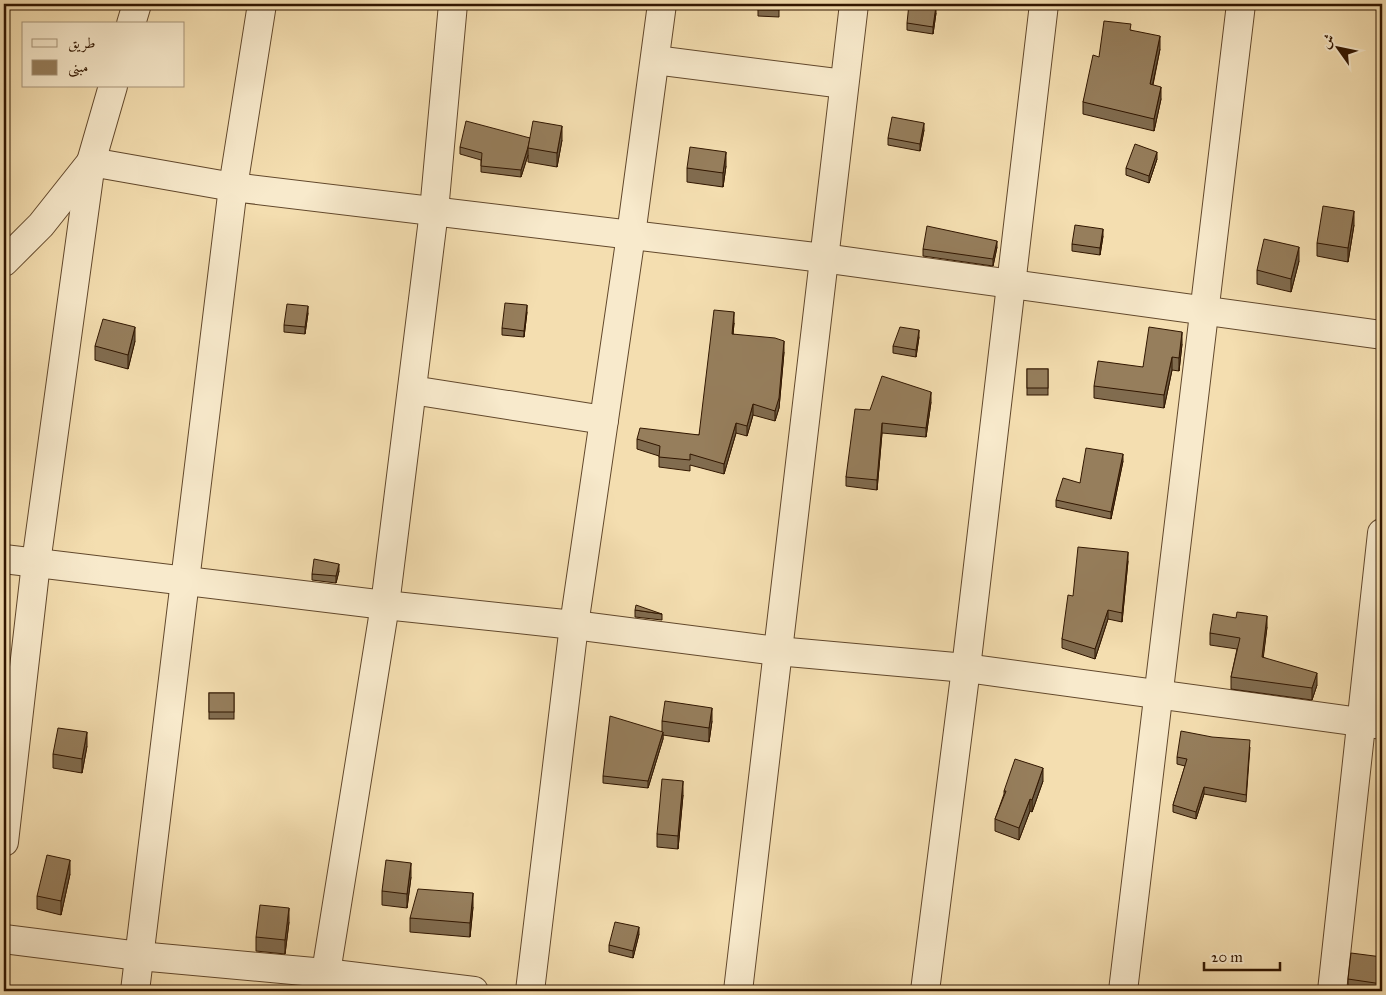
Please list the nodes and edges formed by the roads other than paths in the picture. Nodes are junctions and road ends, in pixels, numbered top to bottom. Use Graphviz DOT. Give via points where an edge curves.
graph roads {
  1 [pos="137,4"];
  2 [pos="262,4"];
  3 [pos="453,4"];
  4 [pos="662,4"];
  5 [pos="854,4"];
  6 [pos="1044,4"];
  7 [pos="1241,4"];
  8 [pos="132,22"];
  9 [pos="655,60"];
  10 [pos="844,84"];
  11 [pos="112,88"];
  12 [pos="91,162"];
  13 [pos="232,187"];
  14 [pos="434,211"];
  15 [pos="631,235"];
  16 [pos="823,258"];
  17 [pos="4,262"];
  18 [pos="1011,285"];
  19 [pos="1205,312"];
  20 [pos="1382,335"];
  21 [pos="412,390"];
  22 [pos="604,420"];
  23 [pos="1382,533"];
  24 [pos="4,558"];
  25 [pos="36,563"];
  26 [pos="184,580"];
  27 [pos="385,605"];
  28 [pos="574,625"];
  29 [pos="777,651"];
  30 [pos="966,668"];
  31 [pos="1158,693"];
  32 [pos="1372,723"];
  33 [pos="4,842"];
  34 [pos="4,939"];
  35 [pos="139,956"];
  36 [pos="324,982"];
  37 [pos="135,991"];
  38 [pos="474,991"];
  39 [pos="530,991"];
  40 [pos="738,991"];
  41 [pos="925,991"];
  42 [pos="1123,991"];
  43 [pos="1332,991"];
  1 -- 8 [label="street"];
  2 -- 13 [label="street"];
  3 -- 14 [label="street"];
  4 -- 9 [label="street"];
  5 -- 10 [label="street"];
  6 -- 18 [label="street"];
  7 -- 19 [label="street"];
  9 -- 10 [label="street"];
  9 -- 15 [label="street"];
  10 -- 16 [label="street"];
  11 -- 12 [label="street"];
  12 -- 13 [label="street"];
  12 -- 17 [label="street" via="41,225"];
  12 -- 25 [label="street"];
  13 -- 14 [label="street"];
  13 -- 26 [label="street"];
  14 -- 15 [label="street"];
  14 -- 21 [label="street"];
  15 -- 16 [label="street"];
  15 -- 22 [label="street"];
  16 -- 18 [label="street"];
  16 -- 29 [label="street"];
  18 -- 19 [label="street"];
  18 -- 30 [label="street"];
  19 -- 20 [label="street"];
  19 -- 31 [label="street"];
  21 -- 22 [label="street"];
  21 -- 27 [label="street"];
  22 -- 28 [label="street"];
  23 -- 32 [label="street"];
  24 -- 25 [label="street"];
  25 -- 26 [label="street"];
  25 -- 33 [label="street"];
  26 -- 27 [label="street"];
  26 -- 35 [label="street"];
  27 -- 28 [label="street"];
  27 -- 36 [label="street"];
  28 -- 29 [label="street"];
  28 -- 39 [label="street"];
  29 -- 30 [label="street"];
  29 -- 40 [label="street"];
  30 -- 31 [label="street"];
  30 -- 41 [label="street"];
  31 -- 32 [label="street"];
  31 -- 42 [label="street"];
  32 -- 43 [label="street"];
  34 -- 35 [label="street"];
  35 -- 36 [label="street"];
  35 -- 37 [label="street"];
  36 -- 38 [label="street"];
}
